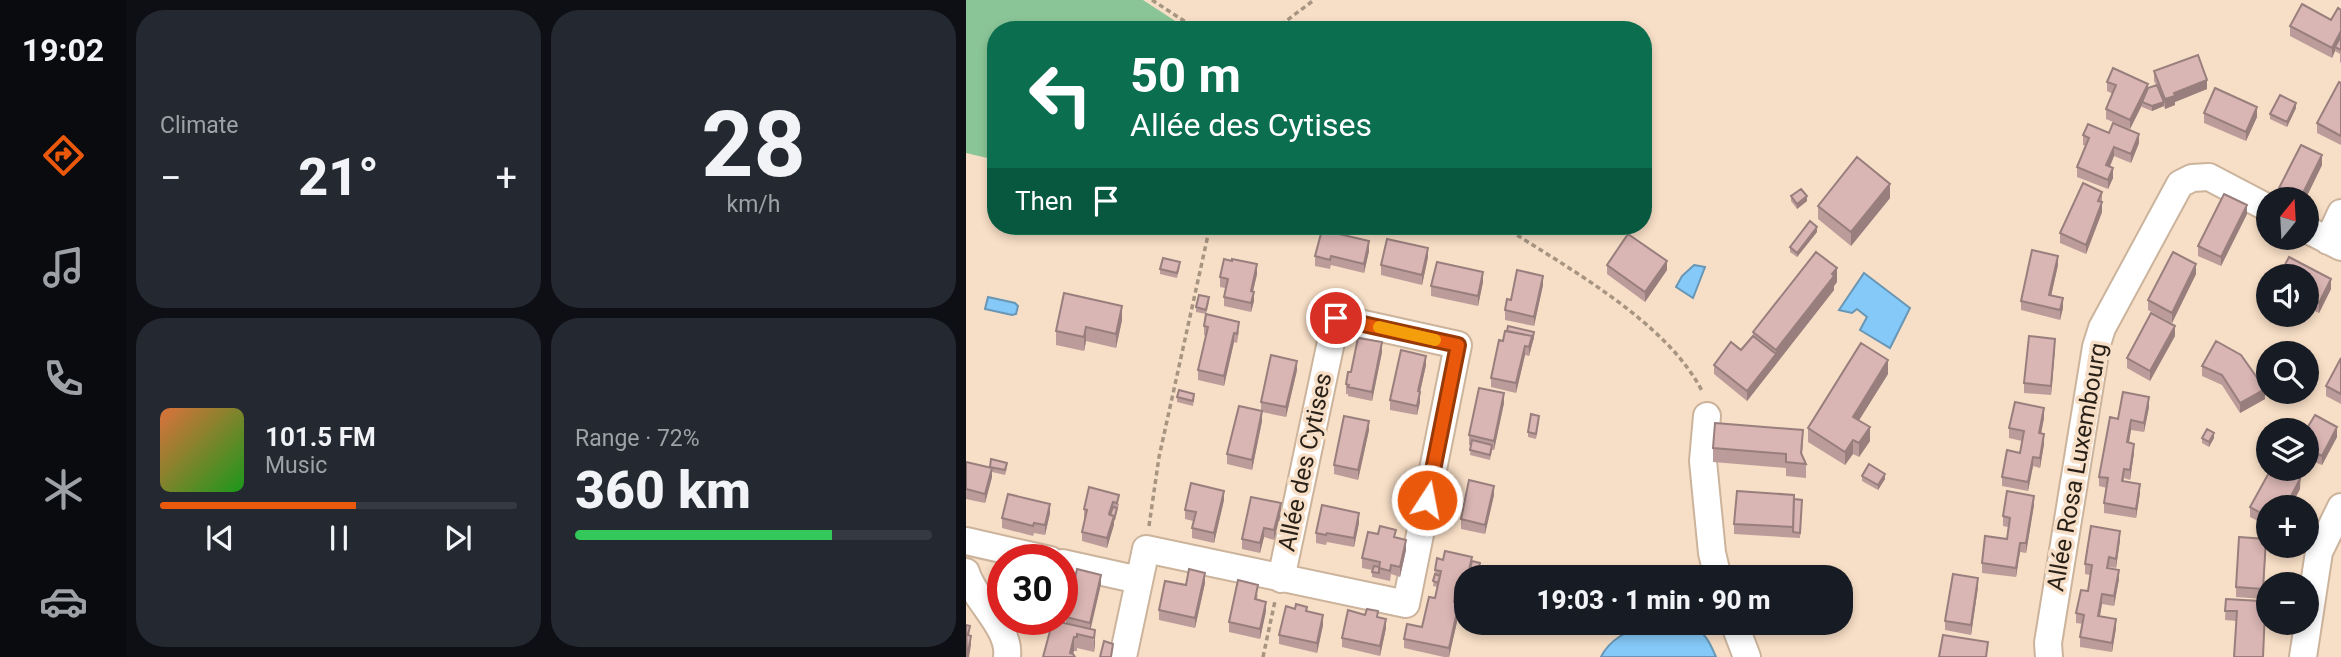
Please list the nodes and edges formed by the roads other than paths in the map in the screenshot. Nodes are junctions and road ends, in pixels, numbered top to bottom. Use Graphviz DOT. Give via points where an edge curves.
graph roads {
  1 [pos="2256,202"];
  2 [pos="2341,213"];
  3 [pos="2325,239"];
  4 [pos="1707,416"];
  5 [pos="2341,507"];
  6 [pos="966,541"];
  7 [pos="987,546"];
  8 [pos="1715,565"];
  9 [pos="1078,567"];
  10 [pos="966,572"];
  11 [pos="1280,579"];
  12 [pos="1139,580"];
  13 [pos="1738,635"];
  14 [pos="1007,657"];
  15 [pos="1123,657"];
  16 [pos="1746,657"];
  17 [pos="2049,657"];
  18 [pos="2303,657"];
  1 -- 17 [label="street, Allée Rosa Luxembourg" via="2208,177 2180,184 2102,328 2095,347"];
  2 -- 3 [label="street"];
  4 -- 8 [label="street" via="1703,461"];
  5 -- 18 [label="street" via="2319,552"];
  6 -- 7 [label="street"];
  9 -- 12 [label="street"];
  10 -- 14 [label="street" via="976,595 1001,629"];
  11 -- 11 [label="street, Allée des Cytises" via="1406,604 1458,345 1336,318"];
  11 -- 12 [label="street, Allée des Cytises" via="1146,549"];
  12 -- 15 [label="street"];
  13 -- 16 [label="street"];
}
